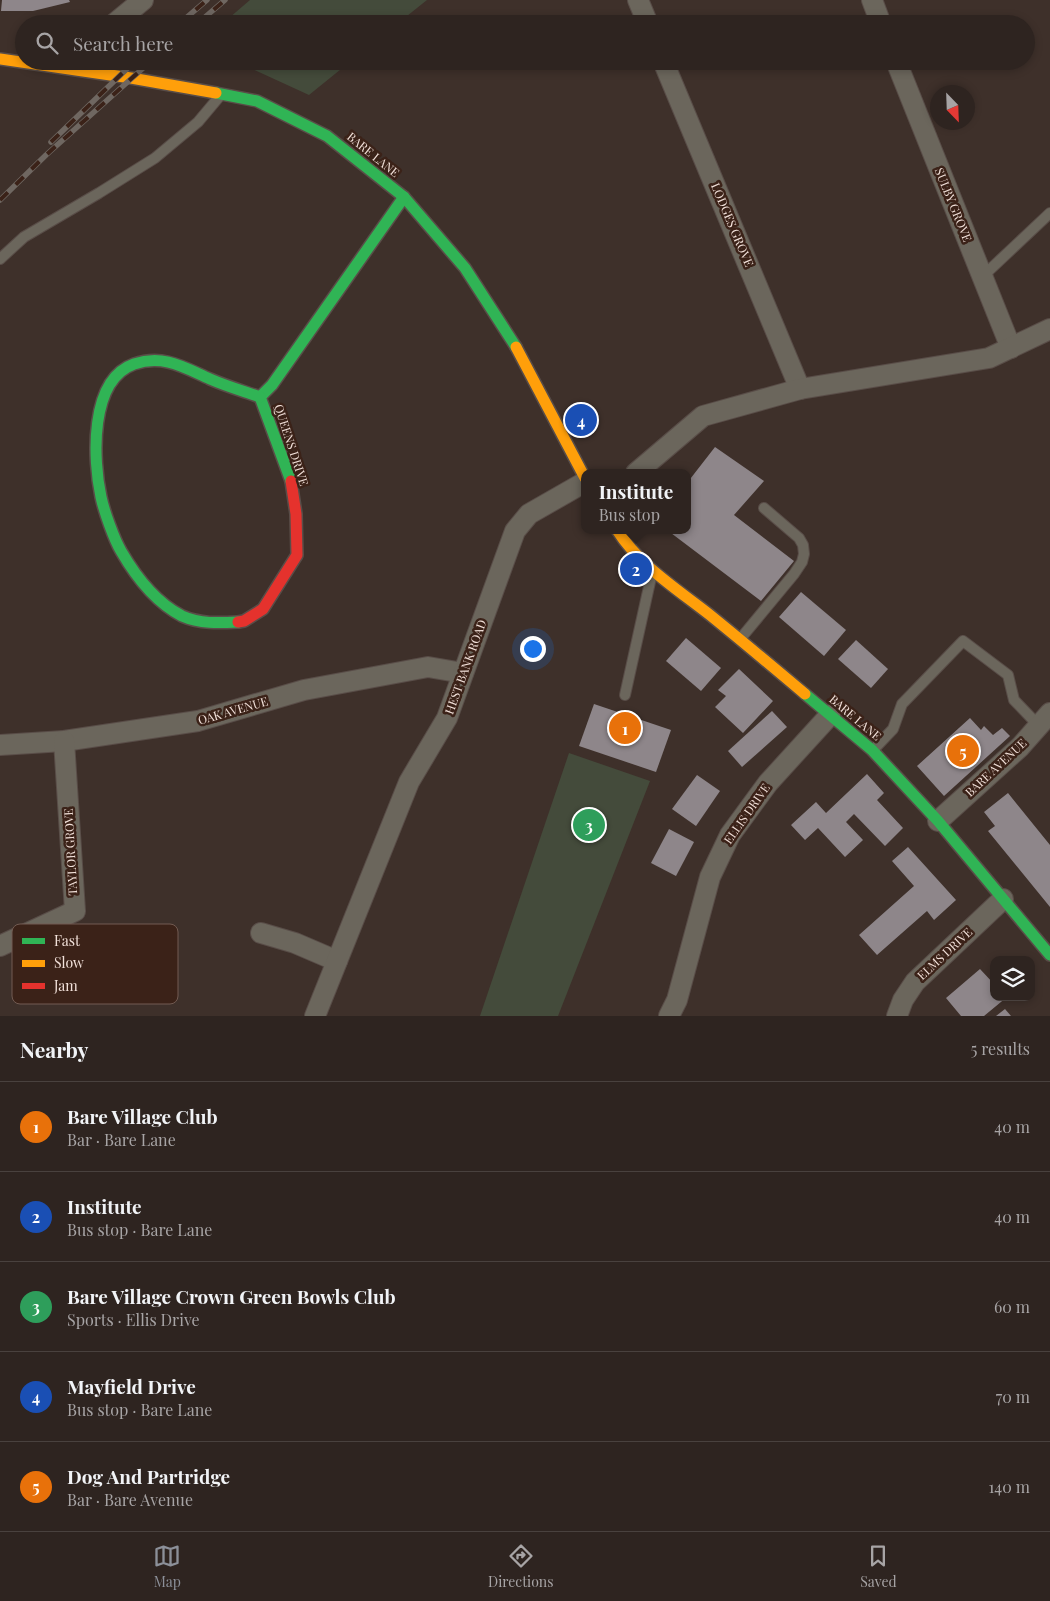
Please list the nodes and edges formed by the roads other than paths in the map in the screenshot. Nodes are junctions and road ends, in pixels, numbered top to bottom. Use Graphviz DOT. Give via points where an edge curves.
graph roads {
  1 [pos="143,0"];
  2 [pos="638,0"];
  3 [pos="872,0"];
  4 [pos="125,15"];
  5 [pos="644,15"];
  6 [pos="878,15"];
  7 [pos="0,59"];
  8 [pos="15,60"];
  9 [pos="92,70"];
  10 [pos="668,70"];
  11 [pos="900,70"];
  12 [pos="222,94"];
  13 [pos="404,197"];
  14 [pos="1050,213"];
  15 [pos="0,259"];
  16 [pos="982,277"];
  17 [pos="1050,329"];
  18 [pos="1011,348"];
  19 [pos="800,390"];
  20 [pos="260,397"];
  21 [pos="641,469"];
  22 [pos="581,470"];
  23 [pos="581,484"];
  24 [pos="764,508"];
  25 [pos="620,534"];
  26 [pos="653,569"];
  27 [pos="740,639"];
  28 [pos="463,673"];
  29 [pos="625,695"];
  30 [pos="830,715"];
  31 [pos="1045,719"];
  32 [pos="64,742"];
  33 [pos="0,745"];
  34 [pos="872,750"];
  35 [pos="938,822"];
  36 [pos="1003,899"];
  37 [pos="47,924"];
  38 [pos="261,933"];
  39 [pos="12,940"];
  40 [pos="0,946"];
  41 [pos="1050,955"];
  42 [pos="337,960"];
  43 [pos="315,1016"];
  44 [pos="669,1016"];
  45 [pos="897,1016"];
  1 -- 4 [label="street"];
  2 -- 5 [label="street"];
  3 -- 6 [label="street"];
  7 -- 8 [label="main road, BARE LANE"];
  9 -- 12 [label="main road, BARE LANE"];
  10 -- 19 [label="street, LODGES GROVE"];
  11 -- 16 [label="street, SULBY GROVE"];
  12 -- 13 [label="main road, BARE LANE" via="257,101 327,136"];
  12 -- 15 [label="lane" via="198,122 155,158 24,237"];
  13 -- 20 [label="main road, QUEENS DRIVE" via="272,385"];
  13 -- 22 [label="main road, BARE LANE" via="465,268 512,340"];
  14 -- 16 [label="lane"];
  16 -- 18 [label="street, SULBY GROVE"];
  17 -- 18 [label="street"];
  18 -- 19 [label="street" via="988,358"];
  19 -- 21 [label="street" via="703,416"];
  20 -- 20 [label="main road, QUEENS DRIVE" via="290,477 296,514 297,555 263,610 244,622 213,624 183,616 156,598 120,549 101,499 96,464 100,408 108,387 120,373 134,364 155,361 174,362"];
  23 -- 28 [label="street, HEST BANK ROAD" via="529,514 515,531"];
  24 -- 27 [label="lane" via="799,538 804,554 794,574"];
  25 -- 26 [label="main road, BARE LANE" via="628,547"];
  26 -- 27 [label="main road, BARE LANE"];
  26 -- 29 [label="lane"];
  27 -- 30 [label="main road, BARE LANE"];
  28 -- 32 [label="street, OAK AVENUE" via="428,667 304,690 198,721"];
  28 -- 42 [label="street, HEST BANK ROAD" via="447,718 409,782"];
  30 -- 34 [label="main road, BARE LANE"];
  30 -- 44 [label="street, ELLIS DRIVE" via="768,783 730,835 710,877 677,1000"];
  31 -- 34 [label="lane" via="1014,700 1008,675 963,641 902,704 893,729"];
  31 -- 35 [label="street, BARE AVENUE" via="1020,747"];
  32 -- 33 [label="street, OAK AVENUE"];
  32 -- 37 [label="street, TAYLOR GROVE" via="75,911"];
  34 -- 35 [label="main road, BARE LANE"];
  35 -- 36 [label="main road, BARE LANE"];
  36 -- 41 [label="main road, BARE LANE"];
  36 -- 45 [label="street, ELMS DRIVE" via="915,982"];
  38 -- 42 [label="street"];
  39 -- 40 [label="street, TAYLOR GROVE"];
  42 -- 43 [label="street, HEST BANK ROAD"];
}
